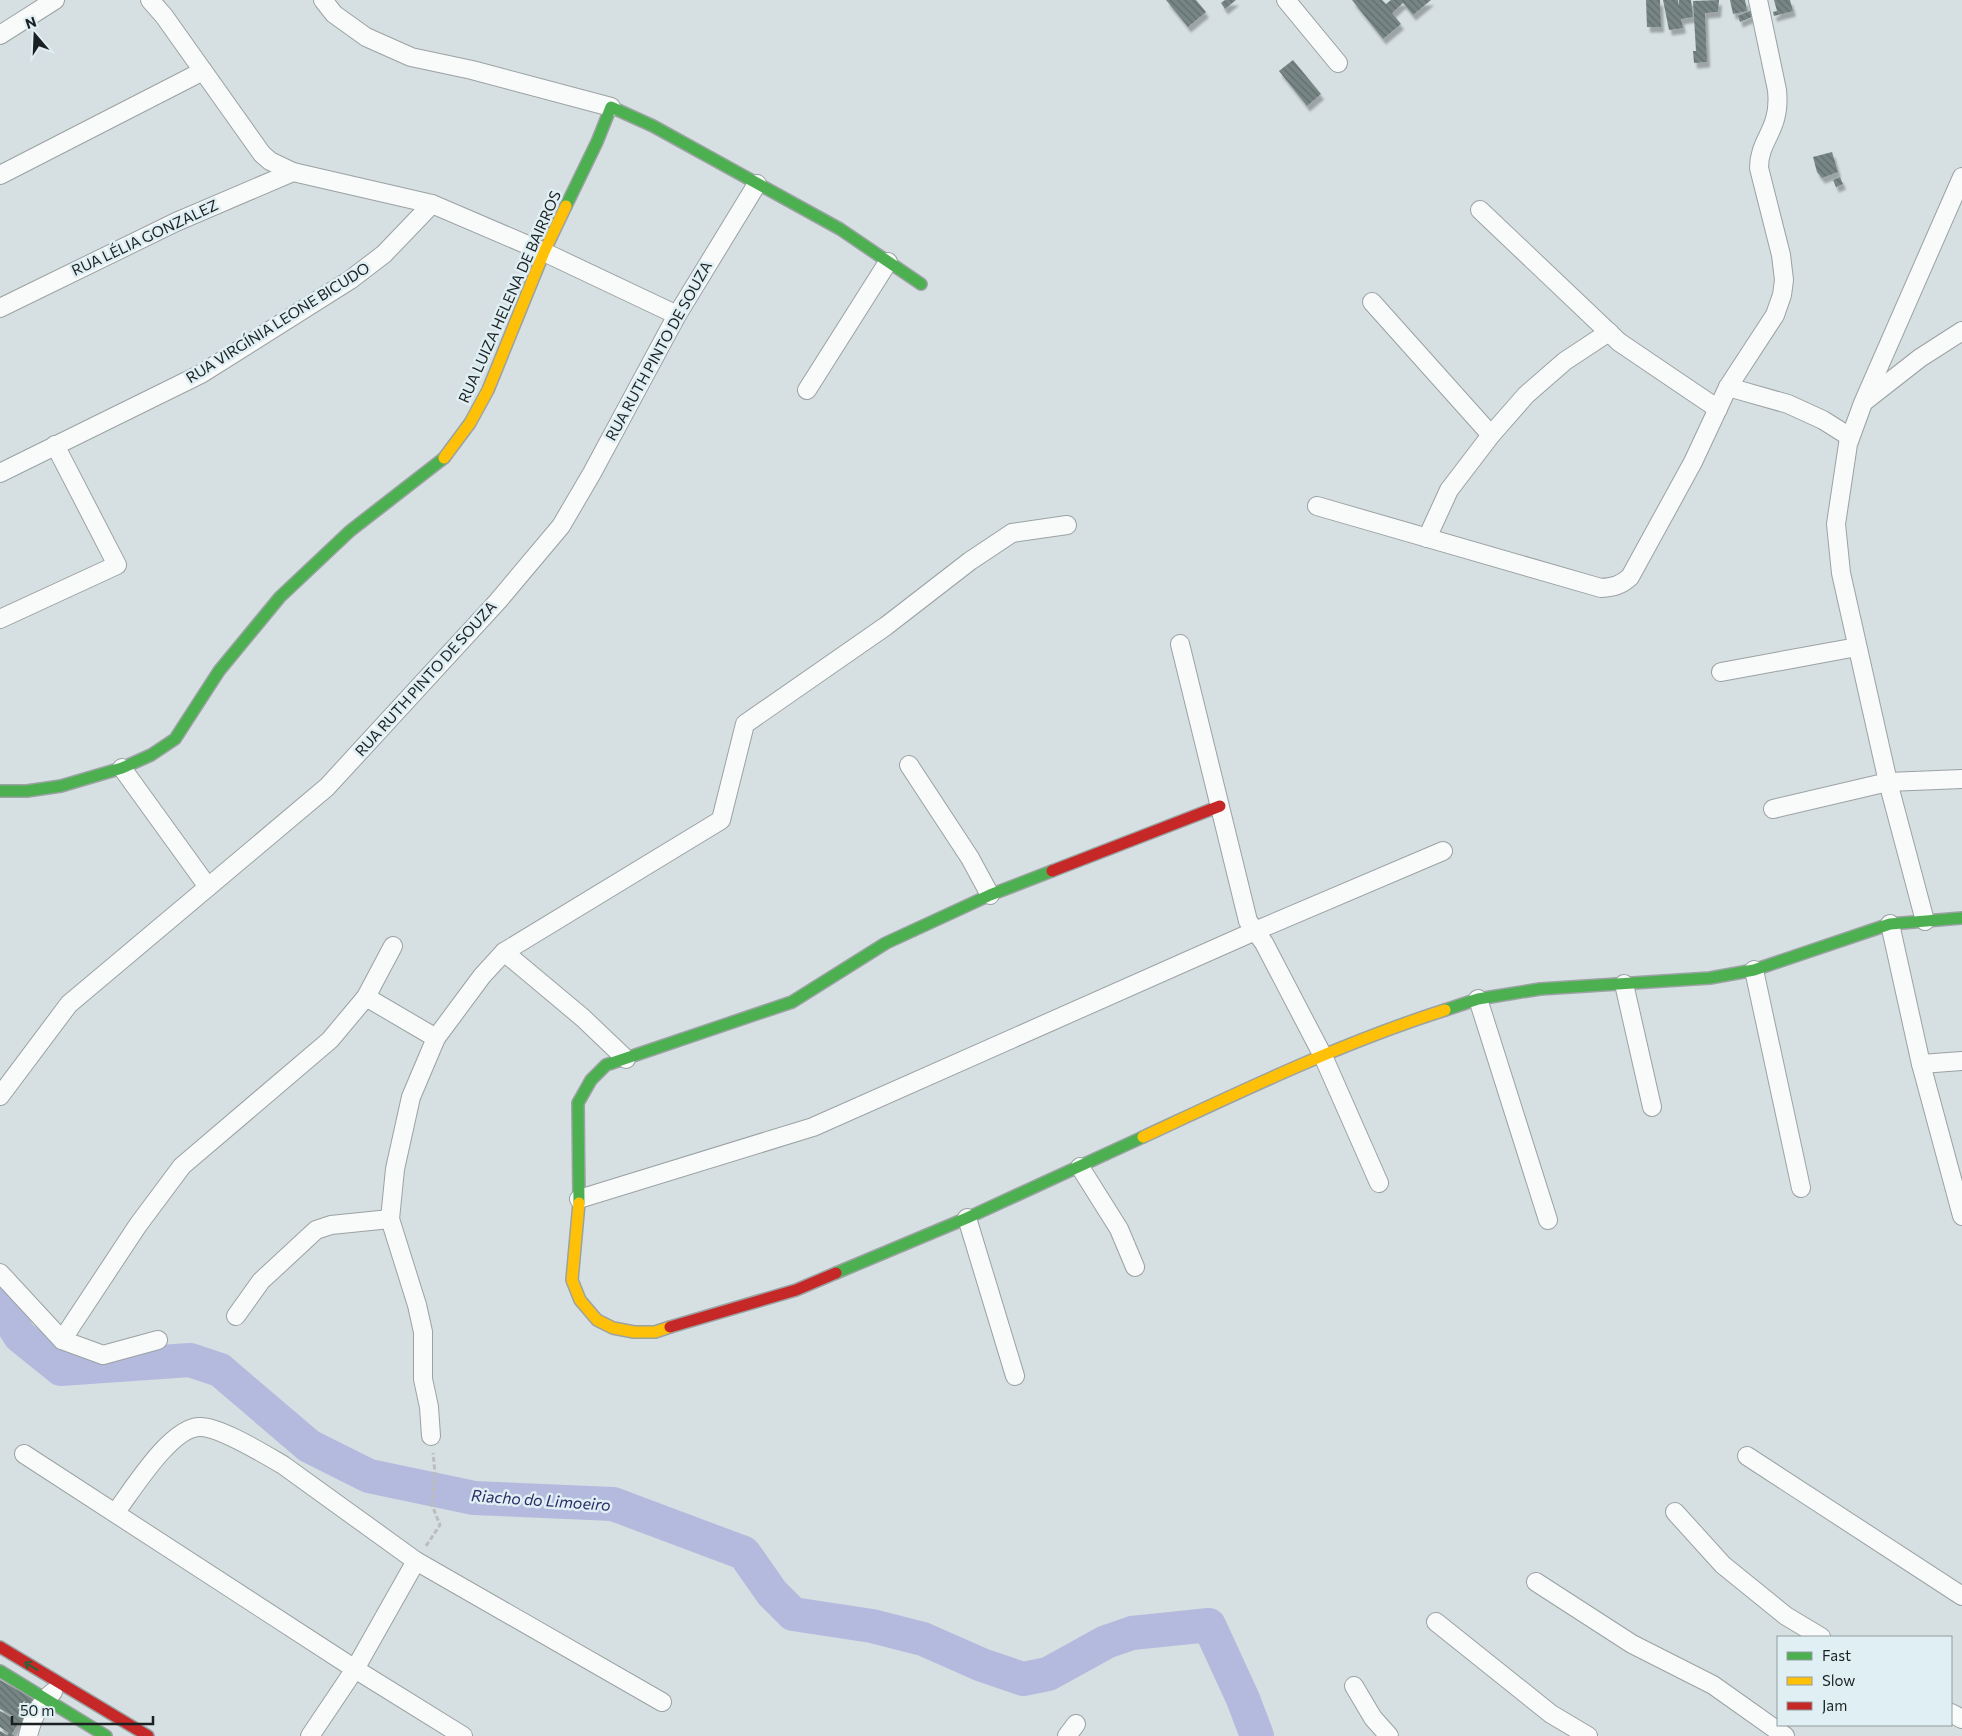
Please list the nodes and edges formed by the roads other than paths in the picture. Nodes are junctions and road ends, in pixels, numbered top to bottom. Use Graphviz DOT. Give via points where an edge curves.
graph roads {
  1 [pos="55,0"];
  2 [pos="150,0"];
  3 [pos="323,0"];
  4 [pos="1286,0"];
  5 [pos="1758,0"];
  6 [pos="0,35"];
  7 [pos="1338,63"];
  8 [pos="202,71"];
  9 [pos="611,107"];
  10 [pos="293,172"];
  11 [pos="0,175"];
  12 [pos="1962,177"];
  13 [pos="757,184"];
  14 [pos="432,204"];
  15 [pos="1480,210"];
  16 [pos="544,252"];
  17 [pos="888,262"];
  18 [pos="921,284"];
  19 [pos="1372,302"];
  20 [pos="0,308"];
  21 [pos="676,315"];
  22 [pos="1962,331"];
  23 [pos="1609,332"];
  24 [pos="1728,387"];
  25 [pos="807,390"];
  26 [pos="1863,403"];
  27 [pos="1718,409"];
  28 [pos="1491,435"];
  29 [pos="1850,437"];
  30 [pos="56,445"];
  31 [pos="0,472"];
  32 [pos="1317,506"];
  33 [pos="1067,525"];
  34 [pos="1427,538"];
  35 [pos="0,619"];
  36 [pos="1180,644"];
  37 [pos="1858,647"];
  38 [pos="1721,672"];
  39 [pos="909,765"];
  40 [pos="122,768"];
  41 [pos="1962,779"];
  42 [pos="1888,782"];
  43 [pos="0,791"];
  44 [pos="1220,806"];
  45 [pos="1773,809"];
  46 [pos="1443,851"];
  47 [pos="208,887"];
  48 [pos="990,895"];
  49 [pos="1962,918"];
  50 [pos="1925,921"];
  51 [pos="1890,924"];
  52 [pos="1255,931"];
  53 [pos="393,946"];
  54 [pos="504,952"];
  55 [pos="1754,970"];
  56 [pos="1624,984"];
  57 [pos="366,997"];
  58 [pos="1478,1000"];
  59 [pos="436,1038"];
  60 [pos="1323,1056"];
  61 [pos="626,1059"];
  62 [pos="1962,1061"];
  63 [pos="1921,1064"];
  64 [pos="0,1096"];
  65 [pos="1652,1107"];
  66 [pos="1080,1167"];
  67 [pos="1379,1183"];
  68 [pos="1802,1188"];
  69 [pos="1959,1194"];
  70 [pos="579,1199"];
  71 [pos="1962,1216"];
  72 [pos="967,1218"];
  73 [pos="390,1219"];
  74 [pos="1548,1220"];
  75 [pos="1135,1266"];
  76 [pos="0,1273"];
  77 [pos="236,1316"];
  78 [pos="62,1340"];
  79 [pos="158,1340"];
  80 [pos="1015,1376"];
  81 [pos="431,1436"];
  82 [pos="24,1454"];
  83 [pos="1747,1456"];
  84 [pos="1675,1512"];
  85 [pos="115,1513"];
  86 [pos="416,1561"];
  87 [pos="1536,1582"];
  88 [pos="1962,1596"];
  89 [pos="1436,1622"];
  90 [pos="1819,1636"];
  91 [pos="0,1647"];
  92 [pos="355,1669"];
  93 [pos="0,1671"];
  94 [pos="62,1684"];
  95 [pos="1354,1686"];
  96 [pos="45,1698"];
  97 [pos="662,1702"];
  98 [pos="28,1736"];
  99 [pos="106,1736"];
  100 [pos="148,1736"];
  101 [pos="310,1736"];
  102 [pos="463,1736"];
  103 [pos="1389,1736"];
  104 [pos="1588,1736"];
  105 [pos="1785,1736"];
  1 -- 6 [label="street"];
  2 -- 8 [label="street"];
  3 -- 9 [label="street" via="334,14 366,37 411,57"];
  4 -- 7 [label="street"];
  5 -- 24 [label="street" via="1778,106 1775,121 1760,151 1758,168 1784,280 1774,315"];
  8 -- 10 [label="street" via="262,154"];
  8 -- 11 [label="street"];
  9 -- 13 [label="street" via="653,126"];
  9 -- 16 [label="street, RUA LUIZA HELENA DE BAIRROS"];
  10 -- 14 [label="street"];
  10 -- 20 [label="street, RUA LÉLIA GONZALEZ" via="176,222"];
  12 -- 26 [label="street"];
  13 -- 17 [label="street" via="840,229"];
  13 -- 21 [label="street, RUA RUTH PINTO DE SOUZA"];
  14 -- 16 [label="street"];
  14 -- 30 [label="street, RUA VIRGÍNIA LEONE BICUDO" via="384,254 350,280 202,374"];
  15 -- 23 [label="street"];
  16 -- 21 [label="street"];
  16 -- 40 [label="street, RUA LUIZA HELENA DE BAIRROS" via="488,390 470,423 441,462 350,531 280,597 219,671 175,739 151,755"];
  17 -- 18 [label="street"];
  17 -- 25 [label="street"];
  19 -- 28 [label="street"];
  21 -- 47 [label="street, RUA RUTH PINTO DE SOUZA" via="561,526 498,602 327,787"];
  22 -- 26 [label="street" via="1920,358"];
  23 -- 27 [label="street"];
  23 -- 28 [label="street" via="1565,361 1526,395"];
  24 -- 27 [label="street"];
  24 -- 29 [label="street" via="1788,404"];
  26 -- 29 [label="street"];
  27 -- 34 [label="street" via="1693,462 1630,577 1623,584 1601,588"];
  28 -- 34 [label="street" via="1448,490"];
  29 -- 37 [label="street" via="1836,524 1841,573"];
  30 -- 31 [label="street, RUA VIRGÍNIA LEONE BICUDO"];
  30 -- 35 [label="street" via="117,565"];
  32 -- 34 [label="street"];
  33 -- 54 [label="street" via="1012,534 745,724 721,820"];
  36 -- 44 [label="street"];
  37 -- 38 [label="street"];
  37 -- 42 [label="street"];
  39 -- 48 [label="street" via="970,858"];
  40 -- 43 [label="street, RUA LUIZA HELENA DE BAIRROS" via="61,786"];
  40 -- 47 [label="street"];
  41 -- 42 [label="street"];
  42 -- 45 [label="street"];
  42 -- 50 [label="street"];
  44 -- 48 [label="street"];
  44 -- 52 [label="street" via="1248,921"];
  46 -- 52 [label="street"];
  47 -- 64 [label="street, RUA RUTH PINTO DE SOUZA" via="69,1004"];
  48 -- 61 [label="street" via="886,943 792,1002"];
  49 -- 50 [label="street"];
  50 -- 51 [label="street"];
  51 -- 55 [label="street"];
  51 -- 63 [label="street"];
  52 -- 60 [label="street"];
  52 -- 70 [label="street" via="812,1127"];
  53 -- 57 [label="street"];
  54 -- 59 [label="street"];
  54 -- 61 [label="street" via="584,1018"];
  55 -- 56 [label="street" via="1710,978"];
  55 -- 68 [label="street"];
  56 -- 58 [label="street" via="1540,989"];
  56 -- 65 [label="street"];
  57 -- 59 [label="street"];
  57 -- 78 [label="street" via="330,1040 182,1166 138,1225"];
  58 -- 60 [label="street" via="1401,1024"];
  58 -- 74 [label="street"];
  59 -- 73 [label="street" via="410,1097 395,1169"];
  60 -- 66 [label="street"];
  60 -- 67 [label="street"];
  61 -- 70 [label="street" via="606,1066 591,1080 578,1103"];
  62 -- 63 [label="street"];
  63 -- 69 [label="street"];
  66 -- 72 [label="street"];
  66 -- 75 [label="street" via="1119,1229"];
  69 -- 71 [label="street"];
  70 -- 72 [label="street" via="572,1280 580,1300 596,1320 613,1328 634,1332 654,1332 796,1290"];
  72 -- 80 [label="street"];
  73 -- 77 [label="street" via="331,1225 316,1230 261,1281"];
  73 -- 81 [label="street" via="423,1332 423,1379"];
  76 -- 78 [label="street"];
  78 -- 79 [label="street" via="103,1355"];
  82 -- 85 [label="street"];
  83 -- 88 [label="street"];
  84 -- 90 [label="street" via="1723,1566 1786,1616"];
  85 -- 86 [label="street" via="167,1444 182,1432 198,1427 215,1430 283,1465"];
  85 -- 92 [label="street"];
  86 -- 92 [label="street"];
  86 -- 97 [label="street"];
  87 -- 105 [label="street" via="1632,1644 1713,1685"];
  89 -- 104 [label="street" via="1551,1714"];
  94 -- 91 [label="street, one-way"];
  92 -- 101 [label="street"];
  92 -- 102 [label="street"];
  93 -- 96 [label="street"];
  94 -- 96 [label="street"];
  94 -- 100 [label="street"];
  95 -- 103 [label="street" via="1373,1718"];
  96 -- 98 [label="street" via="31,1721"];
  96 -- 99 [label="street"];
}
